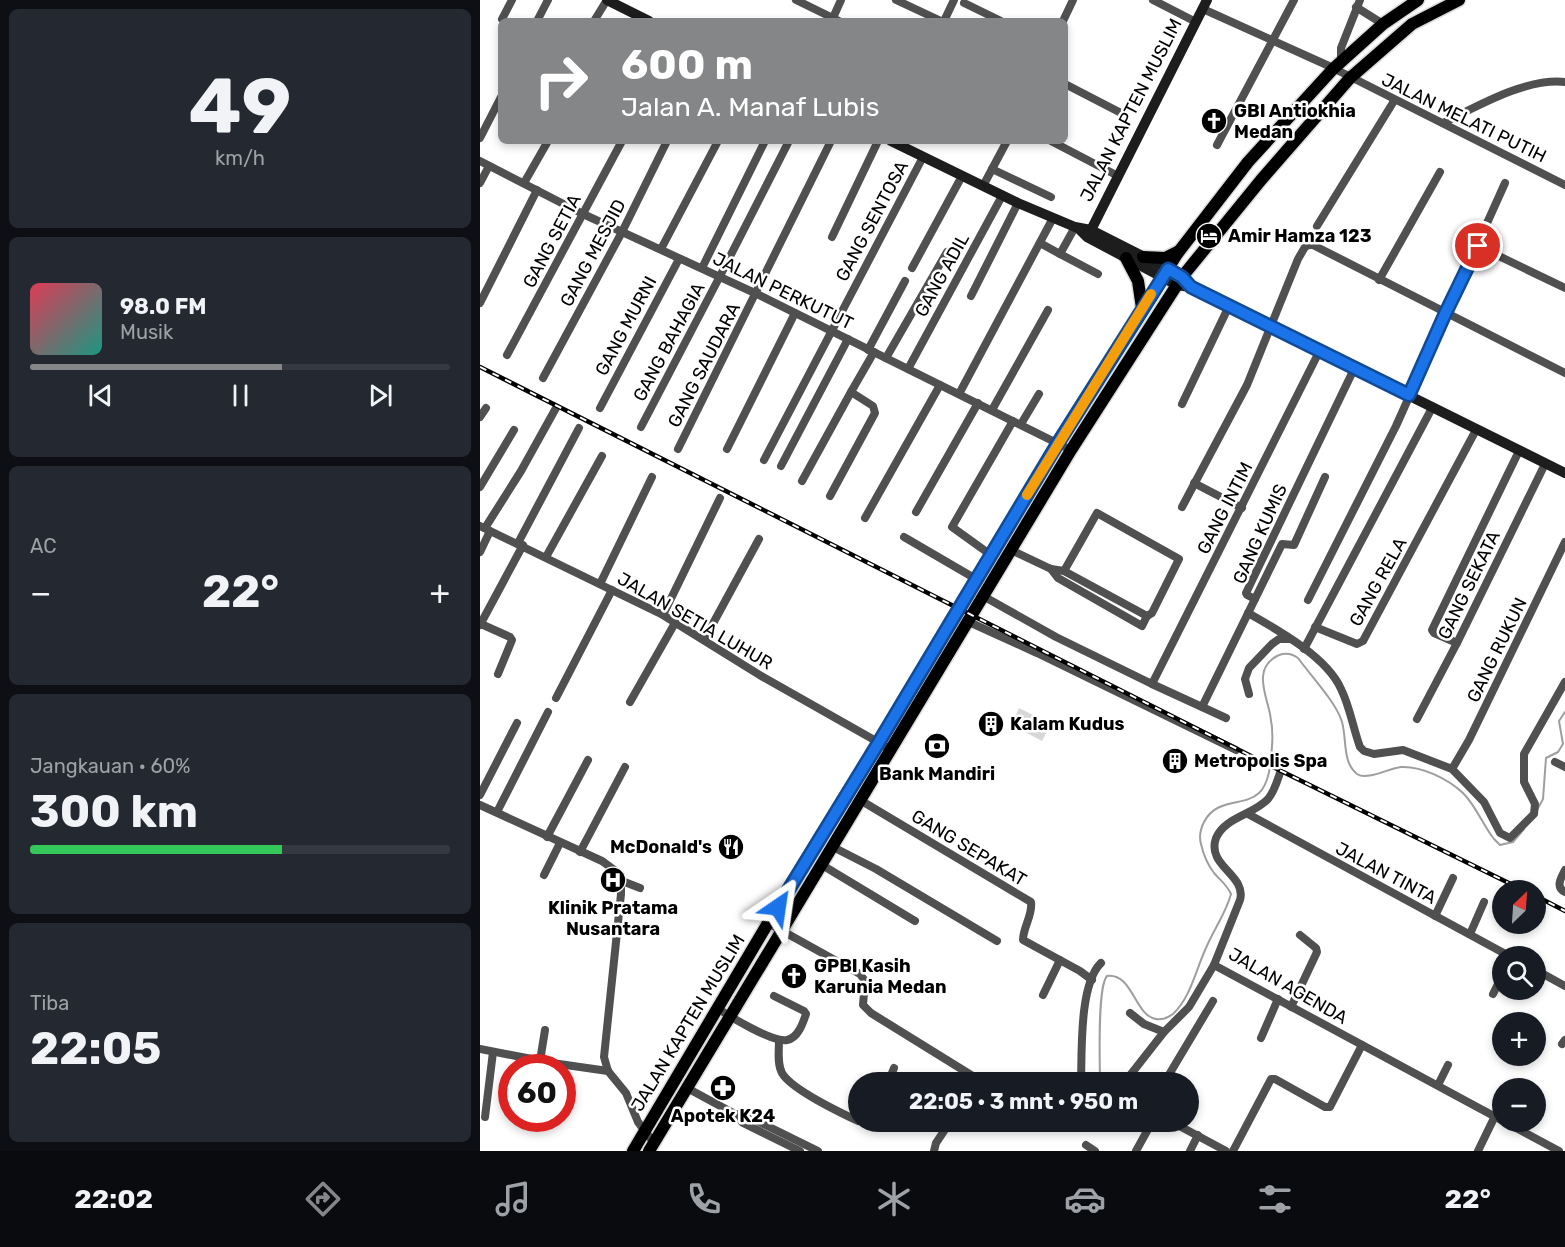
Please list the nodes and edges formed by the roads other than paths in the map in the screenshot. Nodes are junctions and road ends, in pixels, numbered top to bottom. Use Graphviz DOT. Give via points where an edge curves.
graph roads {
  1 [pos="512,0"];
  2 [pos="548,0"];
  3 [pos="607,0"];
  4 [pos="796,0"];
  5 [pos="841,0"];
  6 [pos="896,0"];
  7 [pos="954,0"];
  8 [pos="1073,0"];
  9 [pos="1153,0"];
  10 [pos="1294,0"];
  11 [pos="1418,0"];
  12 [pos="1459,0"];
  13 [pos="964,3"];
  14 [pos="1358,3"];
  15 [pos="1205,4"];
  16 [pos="503,18"];
  17 [pos="539,18"];
  18 [pos="596,18"];
  19 [pos="640,18"];
  20 [pos="831,18"];
  21 [pos="836,18"];
  22 [pos="935,18"];
  23 [pos="944,18"];
  24 [pos="995,18"];
  25 [pos="1064,18"];
  26 [pos="1196,22"];
  27 [pos="1383,24"];
  28 [pos="1274,41"];
  29 [pos="1337,66"];
  30 [pos="1350,78"];
  31 [pos="1565,82"];
  32 [pos="1068,86"];
  33 [pos="1394,101"];
  34 [pos="498,103"];
  35 [pos="1123,114"];
  36 [pos="1443,123"];
  37 [pos="480,138"];
  38 [pos="546,144"];
  39 [pos="620,144"];
  40 [pos="665,144"];
  41 [pos="716,144"];
  42 [pos="764,144"];
  43 [pos="787,144"];
  44 [pos="830,144"];
  45 [pos="877,144"];
  46 [pos="897,144"];
  47 [pos="1004,144"];
  48 [pos="1057,144"];
  49 [pos="1217,145"];
  50 [pos="923,157"];
  51 [pos="480,162"];
  52 [pos="489,166"];
  53 [pos="992,169"];
  54 [pos="1440,172"];
  55 [pos="962,176"];
  56 [pos="1119,176"];
  57 [pos="480,183"];
  58 [pos="524,183"];
  59 [pos="1505,183"];
  60 [pos="1565,185"];
  61 [pos="983,186"];
  62 [pos="537,190"];
  63 [pos="1002,196"];
  64 [pos="1051,197"];
  65 [pos="1018,203"];
  66 [pos="584,214"];
  67 [pos="1053,218"];
  68 [pos="1317,226"];
  69 [pos="1077,228"];
  70 [pos="622,232"];
  71 [pos="1089,233"];
  72 [pos="832,237"];
  73 [pos="1040,243"];
  74 [pos="1478,246"];
  75 [pos="660,249"];
  76 [pos="1180,251"];
  77 [pos="946,252"];
  78 [pos="1060,254"];
  79 [pos="1143,257"];
  80 [pos="1126,258"];
  81 [pos="679,259"];
  82 [pos="702,268"];
  83 [pos="912,268"];
  84 [pos="1165,273"];
  85 [pos="1098,274"];
  86 [pos="720,278"];
  87 [pos="1379,280"];
  88 [pos="905,281"];
  89 [pos="1183,283"];
  90 [pos="1565,288"];
  91 [pos="757,294"];
  92 [pos="971,296"];
  93 [pos="480,303"];
  94 [pos="1229,306"];
  95 [pos="1142,308"];
  96 [pos="1048,310"];
  97 [pos="795,314"];
  98 [pos="1445,314"];
  99 [pos="1270,327"];
  100 [pos="831,331"];
  101 [pos="848,339"];
  102 [pos="871,351"];
  103 [pos="1319,352"];
  104 [pos="507,355"];
  105 [pos="886,358"];
  106 [pos="908,369"];
  107 [pos="1354,369"];
  108 [pos="1565,373"];
  109 [pos="543,378"];
  110 [pos="940,385"];
  111 [pos="851,392"];
  112 [pos="959,394"];
  113 [pos="1039,394"];
  114 [pos="1409,395"];
  115 [pos="978,403"];
  116 [pos="1182,405"];
  117 [pos="486,408"];
  118 [pos="556,408"];
  119 [pos="600,408"];
  120 [pos="1432,408"];
  121 [pos="992,410"];
  122 [pos="480,417"];
  123 [pos="1017,423"];
  124 [pos="641,427"];
  125 [pos="579,428"];
  126 [pos="514,430"];
  127 [pos="1476,430"];
  128 [pos="1058,443"];
  129 [pos="678,449"];
  130 [pos="727,449"];
  131 [pos="1071,450"];
  132 [pos="1519,451"];
  133 [pos="602,456"];
  134 [pos="764,460"];
  135 [pos="1545,464"];
  136 [pos="782,466"];
  137 [pos="1565,473"];
  138 [pos="652,477"];
  139 [pos="1325,477"];
  140 [pos="802,481"];
  141 [pos="1194,483"];
  142 [pos="480,486"];
  143 [pos="830,496"];
  144 [pos="720,498"];
  145 [pos="1182,507"];
  146 [pos="1242,508"];
  147 [pos="916,512"];
  148 [pos="865,518"];
  149 [pos="485,528"];
  150 [pos="904,537"];
  151 [pos="759,539"];
  152 [pos="1565,542"];
  153 [pos="520,544"];
  154 [pos="1011,550"];
  155 [pos="480,552"];
  156 [pos="991,555"];
  157 [pos="546,557"];
  158 [pos="1051,570"];
  159 [pos="1064,571"];
  160 [pos="976,579"];
  161 [pos="600,584"];
  162 [pos="1088,584"];
  163 [pos="612,590"];
  164 [pos="1083,593"];
  165 [pos="983,596"];
  166 [pos="1113,598"];
  167 [pos="1255,599"];
  168 [pos="1308,600"];
  169 [pos="1108,607"];
  170 [pos="1130,607"];
  171 [pos="1248,613"];
  172 [pos="663,615"];
  173 [pos="1124,616"];
  174 [pos="1147,616"];
  175 [pos="969,622"];
  176 [pos="675,623"];
  177 [pos="480,625"];
  178 [pos="1315,627"];
  179 [pos="1289,639"];
  180 [pos="704,640"];
  181 [pos="1457,643"];
  182 [pos="1304,649"];
  183 [pos="498,674"];
  184 [pos="1154,681"];
  185 [pos="1565,682"];
  186 [pos="1249,694"];
  187 [pos="556,698"];
  188 [pos="630,702"];
  189 [pos="1202,707"];
  190 [pos="548,712"];
  191 [pos="1226,718"];
  192 [pos="1417,719"];
  193 [pos="517,723"];
  194 [pos="879,742"];
  195 [pos="892,750"];
  196 [pos="1236,750"];
  197 [pos="588,760"];
  198 [pos="1555,762"];
  199 [pos="625,767"];
  200 [pos="1565,767"];
  201 [pos="1452,769"];
  202 [pos="1280,773"];
  203 [pos="480,795"];
  204 [pos="860,800"];
  205 [pos="480,805"];
  206 [pos="498,812"];
  207 [pos="1248,814"];
  208 [pos="547,837"];
  209 [pos="560,843"];
  210 [pos="833,847"];
  211 [pos="580,852"];
  212 [pos="822,865"];
  213 [pos="1565,870"];
  214 [pos="544,875"];
  215 [pos="1453,878"];
  216 [pos="622,881"];
  217 [pos="640,888"];
  218 [pos="1565,892"];
  219 [pos="1484,902"];
  220 [pos="1435,916"];
  221 [pos="915,921"];
  222 [pos="768,923"];
  223 [pos="781,930"];
  224 [pos="1470,934"];
  225 [pos="1300,935"];
  226 [pos="997,941"];
  227 [pos="1492,946"];
  228 [pos="1060,960"];
  229 [pos="1101,963"];
  230 [pos="1214,965"];
  231 [pos="1546,976"];
  232 [pos="1092,980"];
  233 [pos="1565,986"];
  234 [pos="1043,995"];
  235 [pos="774,996"];
  236 [pos="1278,999"];
  237 [pos="1213,1001"];
  238 [pos="1291,1006"];
  239 [pos="717,1008"];
  240 [pos="1130,1013"];
  241 [pos="729,1016"];
  242 [pos="545,1030"];
  243 [pos="1164,1032"];
  244 [pos="1261,1038"];
  245 [pos="779,1040"];
  246 [pos="1362,1045"];
  247 [pos="480,1049"];
  248 [pos="493,1052"];
  249 [pos="503,1054"];
  250 [pos="541,1054"];
  251 [pos="1448,1065"];
  252 [pos="576,1066"];
  253 [pos="894,1068"];
  254 [pos="608,1071"];
  255 [pos="892,1072"];
  256 [pos="966,1072"];
  257 [pos="1082,1072"];
  258 [pos="1133,1072"];
  259 [pos="1171,1072"];
  260 [pos="1438,1085"];
  261 [pos="687,1088"];
  262 [pos="1492,1114"];
  263 [pos="485,1117"];
  264 [pos="848,1117"];
  265 [pos="1492,1122"];
  266 [pos="645,1131"];
  267 [pos="943,1132"];
  268 [pos="1146,1132"];
  269 [pos="1192,1132"];
  270 [pos="1524,1132"];
  271 [pos="1198,1135"];
  272 [pos="1086,1145"];
  273 [pos="797,1146"];
  274 [pos="652,1147"];
  275 [pos="633,1151"];
  276 [pos="818,1151"];
  277 [pos="934,1151"];
  278 [pos="1095,1151"];
  279 [pos="1136,1151"];
  280 [pos="1190,1151"];
  281 [pos="1226,1151"];
  282 [pos="1233,1151"];
  283 [pos="1478,1151"];
  284 [pos="1559,1151"];
  1 -- 16 [label="street"];
  2 -- 17 [label="street"];
  3 -- 18 [label="street"];
  3 -- 19 [label="street"];
  4 -- 20 [label="street"];
  5 -- 21 [label="street"];
  6 -- 22 [label="street"];
  7 -- 23 [label="street"];
  8 -- 25 [label="street"];
  9 -- 26 [label="street"];
  10 -- 28 [label="street"];
  11 -- 27 [label="main road, JALAN KAPTEN MUSLIM"];
  12 -- 30 [label="main road, JALAN KAPTEN MUSLIM" via="1412,24"];
  13 -- 24 [label="street"];
  14 -- 27 [label="street"];
  14 -- 29 [label="street"];
  15 -- 26 [label="street, JALAN KAPTEN MUSLIM"];
  15 -- 28 [label="street, JALAN MELATI PUTIH"];
  26 -- 56 [label="street, JALAN KAPTEN MUSLIM"];
  27 -- 29 [label="main road, JALAN KAPTEN MUSLIM"];
  28 -- 29 [label="street, JALAN MELATI PUTIH"];
  28 -- 49 [label="street"];
  29 -- 30 [label="street, JALAN MELATI PUTIH"];
  29 -- 76 [label="main road, JALAN KAPTEN MUSLIM" via="1248,162"];
  30 -- 33 [label="street, JALAN MELATI PUTIH"];
  30 -- 89 [label="main road, JALAN KAPTEN MUSLIM" via="1261,180"];
  31 -- 36 [label="street" via="1538,84 1494,98"];
  32 -- 35 [label="street"];
  33 -- 36 [label="street, JALAN MELATI PUTIH"];
  33 -- 68 [label="street"];
  34 -- 37 [label="street"];
  36 -- 60 [label="street, JALAN MELATI PUTIH"];
  38 -- 58 [label="street"];
  39 -- 66 [label="street, GANG SETIA"];
  40 -- 70 [label="street, GANG MESJID"];
  41 -- 75 [label="street"];
  42 -- 82 [label="street"];
  43 -- 86 [label="street, GANG BAHAGIA"];
  44 -- 91 [label="street, GANG SAUDARA"];
  45 -- 72 [label="street"];
  46 -- 50 [label="street"];
  47 -- 53 [label="street"];
  48 -- 56 [label="street"];
  50 -- 55 [label="street"];
  50 -- 100 [label="street, GANG SENTOSA"];
  51 -- 52 [label="street, JALAN PERKUTUT"];
  52 -- 57 [label="street"];
  52 -- 58 [label="street, JALAN PERKUTUT"];
  53 -- 61 [label="street"];
  53 -- 64 [label="street"];
  54 -- 87 [label="street"];
  55 -- 61 [label="street"];
  55 -- 83 [label="street"];
  56 -- 71 [label="street, JALAN KAPTEN MUSLIM"];
  58 -- 62 [label="street, JALAN PERKUTUT"];
  59 -- 74 [label="street"];
  61 -- 63 [label="street"];
  62 -- 66 [label="street, JALAN PERKUTUT"];
  62 -- 93 [label="street"];
  63 -- 65 [label="street"];
  63 -- 106 [label="street, GANG ADIL"];
  65 -- 67 [label="street"];
  65 -- 92 [label="street"];
  66 -- 70 [label="street, JALAN PERKUTUT"];
  66 -- 104 [label="street, GANG SETIA"];
  67 -- 69 [label="street"];
  67 -- 73 [label="street"];
  69 -- 71 [label="street"];
  69 -- 78 [label="street"];
  70 -- 75 [label="street, JALAN PERKUTUT"];
  70 -- 109 [label="street, GANG MESJID"];
  71 -- 79 [label="street"];
  71 -- 80 [label="street"];
  73 -- 78 [label="street"];
  73 -- 112 [label="street"];
  74 -- 90 [label="street"];
  74 -- 98 [label="street"];
  75 -- 81 [label="street, JALAN PERKUTUT"];
  76 -- 79 [label="main road" via="1165,258"];
  76 -- 84 [label="main road, JALAN KAPTEN MUSLIM"];
  77 -- 105 [label="street"];
  78 -- 85 [label="street"];
  79 -- 84 [label="street"];
  80 -- 84 [label="street"];
  80 -- 95 [label="main road" via="1138,281"];
  81 -- 82 [label="street, JALAN PERKUTUT"];
  81 -- 119 [label="street, GANG MURNI"];
  82 -- 86 [label="street, JALAN PERKUTUT"];
  84 -- 89 [label="street"];
  84 -- 95 [label="main road, JALAN KAPTEN MUSLIM"];
  86 -- 91 [label="street, JALAN PERKUTUT"];
  86 -- 124 [label="street, GANG BAHAGIA"];
  87 -- 98 [label="street"];
  87 -- 99 [label="street" via="1314,245 1305,247"];
  88 -- 102 [label="street"];
  89 -- 94 [label="street"];
  89 -- 131 [label="main road, JALAN KAPTEN MUSLIM"];
  91 -- 97 [label="street, JALAN PERKUTUT"];
  91 -- 129 [label="street, GANG SAUDARA"];
  94 -- 99 [label="street"];
  94 -- 116 [label="street"];
  95 -- 128 [label="main road, JALAN KAPTEN MUSLIM"];
  96 -- 121 [label="street"];
  97 -- 100 [label="street, JALAN PERKUTUT"];
  97 -- 130 [label="street"];
  98 -- 108 [label="street"];
  98 -- 114 [label="street"];
  99 -- 103 [label="street"];
  99 -- 141 [label="street" via="1235,409"];
  100 -- 101 [label="street, JALAN PERKUTUT"];
  100 -- 134 [label="street, GANG SENTOSA"];
  101 -- 102 [label="street, JALAN PERKUTUT"];
  101 -- 136 [label="street"];
  102 -- 105 [label="street, JALAN PERKUTUT"];
  102 -- 111 [label="street"];
  103 -- 107 [label="street"];
  103 -- 146 [label="street, GANG INTIM"];
  105 -- 106 [label="street, JALAN PERKUTUT"];
  106 -- 110 [label="street, JALAN PERKUTUT"];
  107 -- 114 [label="street"];
  107 -- 167 [label="street, GANG KUMIS" via="1246,593"];
  110 -- 112 [label="street, JALAN PERKUTUT"];
  110 -- 148 [label="street"];
  111 -- 140 [label="street"];
  111 -- 143 [label="street" via="873,406 874,413"];
  112 -- 115 [label="street, JALAN PERKUTUT"];
  113 -- 123 [label="street"];
  114 -- 120 [label="street"];
  114 -- 168 [label="street"];
  115 -- 121 [label="street, JALAN PERKUTUT"];
  115 -- 147 [label="street"];
  117 -- 122 [label="street"];
  118 -- 149 [label="street"];
  120 -- 127 [label="street"];
  120 -- 178 [label="street, GANG RELA"];
  121 -- 123 [label="street, JALAN PERKUTUT"];
  123 -- 128 [label="street, JALAN PERKUTUT"];
  123 -- 156 [label="street" via="952,527"];
  125 -- 153 [label="street"];
  126 -- 142 [label="street"];
  127 -- 132 [label="street"];
  127 -- 178 [label="street, GANG RELA" via="1363,641 1357,644"];
  128 -- 131 [label="street, JALAN PERKUTUT"];
  128 -- 156 [label="main road, JALAN KAPTEN MUSLIM"];
  131 -- 154 [label="main road, JALAN KAPTEN MUSLIM"];
  132 -- 135 [label="street"];
  132 -- 181 [label="street" via="1432,630"];
  133 -- 157 [label="street"];
  135 -- 137 [label="street"];
  135 -- 181 [label="street, GANG SEKATA"];
  138 -- 161 [label="street"];
  139 -- 167 [label="street" via="1294,545 1282,544"];
  141 -- 145 [label="street"];
  141 -- 146 [label="street"];
  144 -- 172 [label="street"];
  146 -- 184 [label="street, GANG INTIM"];
  149 -- 153 [label="street, JALAN SETIA LUHUR"];
  149 -- 155 [label="street"];
  150 -- 160 [label="street"];
  151 -- 180 [label="street"];
  152 -- 201 [label="street, GANG RUKUN"];
  153 -- 157 [label="street, JALAN SETIA LUHUR"];
  153 -- 177 [label="street"];
  154 -- 158 [label="street"];
  154 -- 165 [label="main road, JALAN KAPTEN MUSLIM"];
  156 -- 160 [label="main road, JALAN KAPTEN MUSLIM"];
  157 -- 161 [label="street, JALAN SETIA LUHUR"];
  158 -- 159 [label="street"];
  158 -- 164 [label="street"];
  159 -- 162 [label="street"];
  159 -- 174 [label="street" via="1095,514 1099,514 1179,559"];
  160 -- 194 [label="main road, JALAN KAPTEN MUSLIM"];
  161 -- 163 [label="street, JALAN SETIA LUHUR"];
  162 -- 164 [label="street"];
  162 -- 166 [label="street"];
  163 -- 172 [label="street, JALAN SETIA LUHUR"];
  163 -- 187 [label="street"];
  164 -- 169 [label="street"];
  165 -- 175 [label="main road, JALAN KAPTEN MUSLIM"];
  165 -- 184 [label="street" via="1056,637"];
  166 -- 169 [label="street"];
  166 -- 170 [label="street"];
  167 -- 171 [label="street, GANG KUMIS"];
  169 -- 173 [label="street"];
  170 -- 173 [label="street"];
  170 -- 174 [label="street"];
  171 -- 179 [label="street"];
  171 -- 189 [label="street, GANG KUMIS"];
  172 -- 176 [label="street, JALAN SETIA LUHUR"];
  173 -- 174 [label="street" via="1142,626"];
  175 -- 195 [label="main road, JALAN KAPTEN MUSLIM"];
  175 -- 196 [label="street"];
  176 -- 180 [label="street, JALAN SETIA LUHUR"];
  176 -- 188 [label="street"];
  177 -- 183 [label="street" via="512,640"];
  178 -- 182 [label="street"];
  179 -- 182 [label="street"];
  179 -- 186 [label="street" via="1272,644 1249,668 1245,679"];
  180 -- 194 [label="street, JALAN SETIA LUHUR"];
  181 -- 192 [label="street, GANG SEKATA"];
  182 -- 201 [label="street" via="1331,672 1342,690 1364,751 1374,754 1402,750"];
  184 -- 189 [label="street"];
  185 -- 201 [label="street" via="1524,754 1524,782 1535,804 1534,814 1510,838 1500,833 1484,802"];
  189 -- 191 [label="street"];
  190 -- 206 [label="street"];
  193 -- 203 [label="street"];
  194 -- 195 [label="street, JALAN SETIA LUHUR"];
  194 -- 222 [label="main road, JALAN KAPTEN MUSLIM"];
  195 -- 204 [label="main road, JALAN KAPTEN MUSLIM"];
  197 -- 208 [label="street"];
  198 -- 200 [label="street"];
  199 -- 211 [label="street"];
  202 -- 207 [label="street" via="1267,799"];
  204 -- 210 [label="main road, JALAN KAPTEN MUSLIM"];
  204 -- 228 [label="street, GANG SEPAKAT" via="1031,902 1023,940"];
  205 -- 206 [label="street"];
  206 -- 208 [label="street"];
  207 -- 220 [label="street, JALAN TINTA"];
  207 -- 230 [label="street, JALAN AGENDA" via="1227,824 1216,840 1216,858 1242,894"];
  208 -- 209 [label="street"];
  209 -- 211 [label="street"];
  209 -- 214 [label="street"];
  210 -- 212 [label="main road, JALAN KAPTEN MUSLIM"];
  210 -- 226 [label="street"];
  211 -- 216 [label="street" via="616,870"];
  212 -- 221 [label="street"];
  212 -- 223 [label="main road, JALAN KAPTEN MUSLIM"];
  213 -- 218 [label="street" via="1559,884"];
  215 -- 220 [label="street"];
  216 -- 217 [label="street"];
  216 -- 254 [label="street" via="604,1057"];
  219 -- 224 [label="street"];
  220 -- 224 [label="street, JALAN TINTA"];
  222 -- 223 [label="street"];
  222 -- 239 [label="main road, JALAN KAPTEN MUSLIM"];
  223 -- 241 [label="main road, JALAN KAPTEN MUSLIM"];
  223 -- 256 [label="street" via="860,974 865,981 863,1005 871,1013"];
  224 -- 227 [label="street, JALAN TINTA"];
  225 -- 238 [label="street" via="1317,952"];
  228 -- 232 [label="street, GANG SEPAKAT"];
  228 -- 234 [label="street"];
  229 -- 232 [label="street"];
  230 -- 236 [label="street, JALAN AGENDA"];
  230 -- 243 [label="street" via="1189,1007"];
  231 -- 233 [label="street"];
  232 -- 257 [label="street" via="1085,1003"];
  235 -- 245 [label="street" via="806,1014 796,1035"];
  236 -- 238 [label="street, JALAN AGENDA"];
  236 -- 244 [label="street"];
  237 -- 259 [label="street"];
  238 -- 246 [label="street, JALAN AGENDA"];
  239 -- 241 [label="street"];
  239 -- 266 [label="main road, JALAN KAPTEN MUSLIM"];
  240 -- 243 [label="street"];
  241 -- 245 [label="street"];
  241 -- 261 [label="main road, JALAN KAPTEN MUSLIM"];
  242 -- 250 [label="street"];
  243 -- 258 [label="street"];
  245 -- 264 [label="street" via="780,1065 786,1079"];
  246 -- 260 [label="street, JALAN AGENDA"];
  246 -- 282 [label="street" via="1330,1107 1272,1079"];
  247 -- 248 [label="street"];
  248 -- 249 [label="street"];
  248 -- 263 [label="street"];
  251 -- 260 [label="street"];
  252 -- 254 [label="street"];
  253 -- 255 [label="street"];
  254 -- 266 [label="street" via="626,1093"];
  260 -- 262 [label="street, JALAN AGENDA"];
  261 -- 273 [label="street" via="735,1114 743,1123"];
  261 -- 274 [label="main road, JALAN KAPTEN MUSLIM"];
  265 -- 283 [label="street"];
  266 -- 274 [label="street"];
  266 -- 275 [label="main road, JALAN KAPTEN MUSLIM"];
  267 -- 277 [label="street"];
  268 -- 279 [label="street"];
  269 -- 271 [label="street"];
  270 -- 284 [label="street, JALAN AGENDA"];
  271 -- 280 [label="street"];
  271 -- 281 [label="street"];
  272 -- 278 [label="street"];
  273 -- 276 [label="street"];
}
